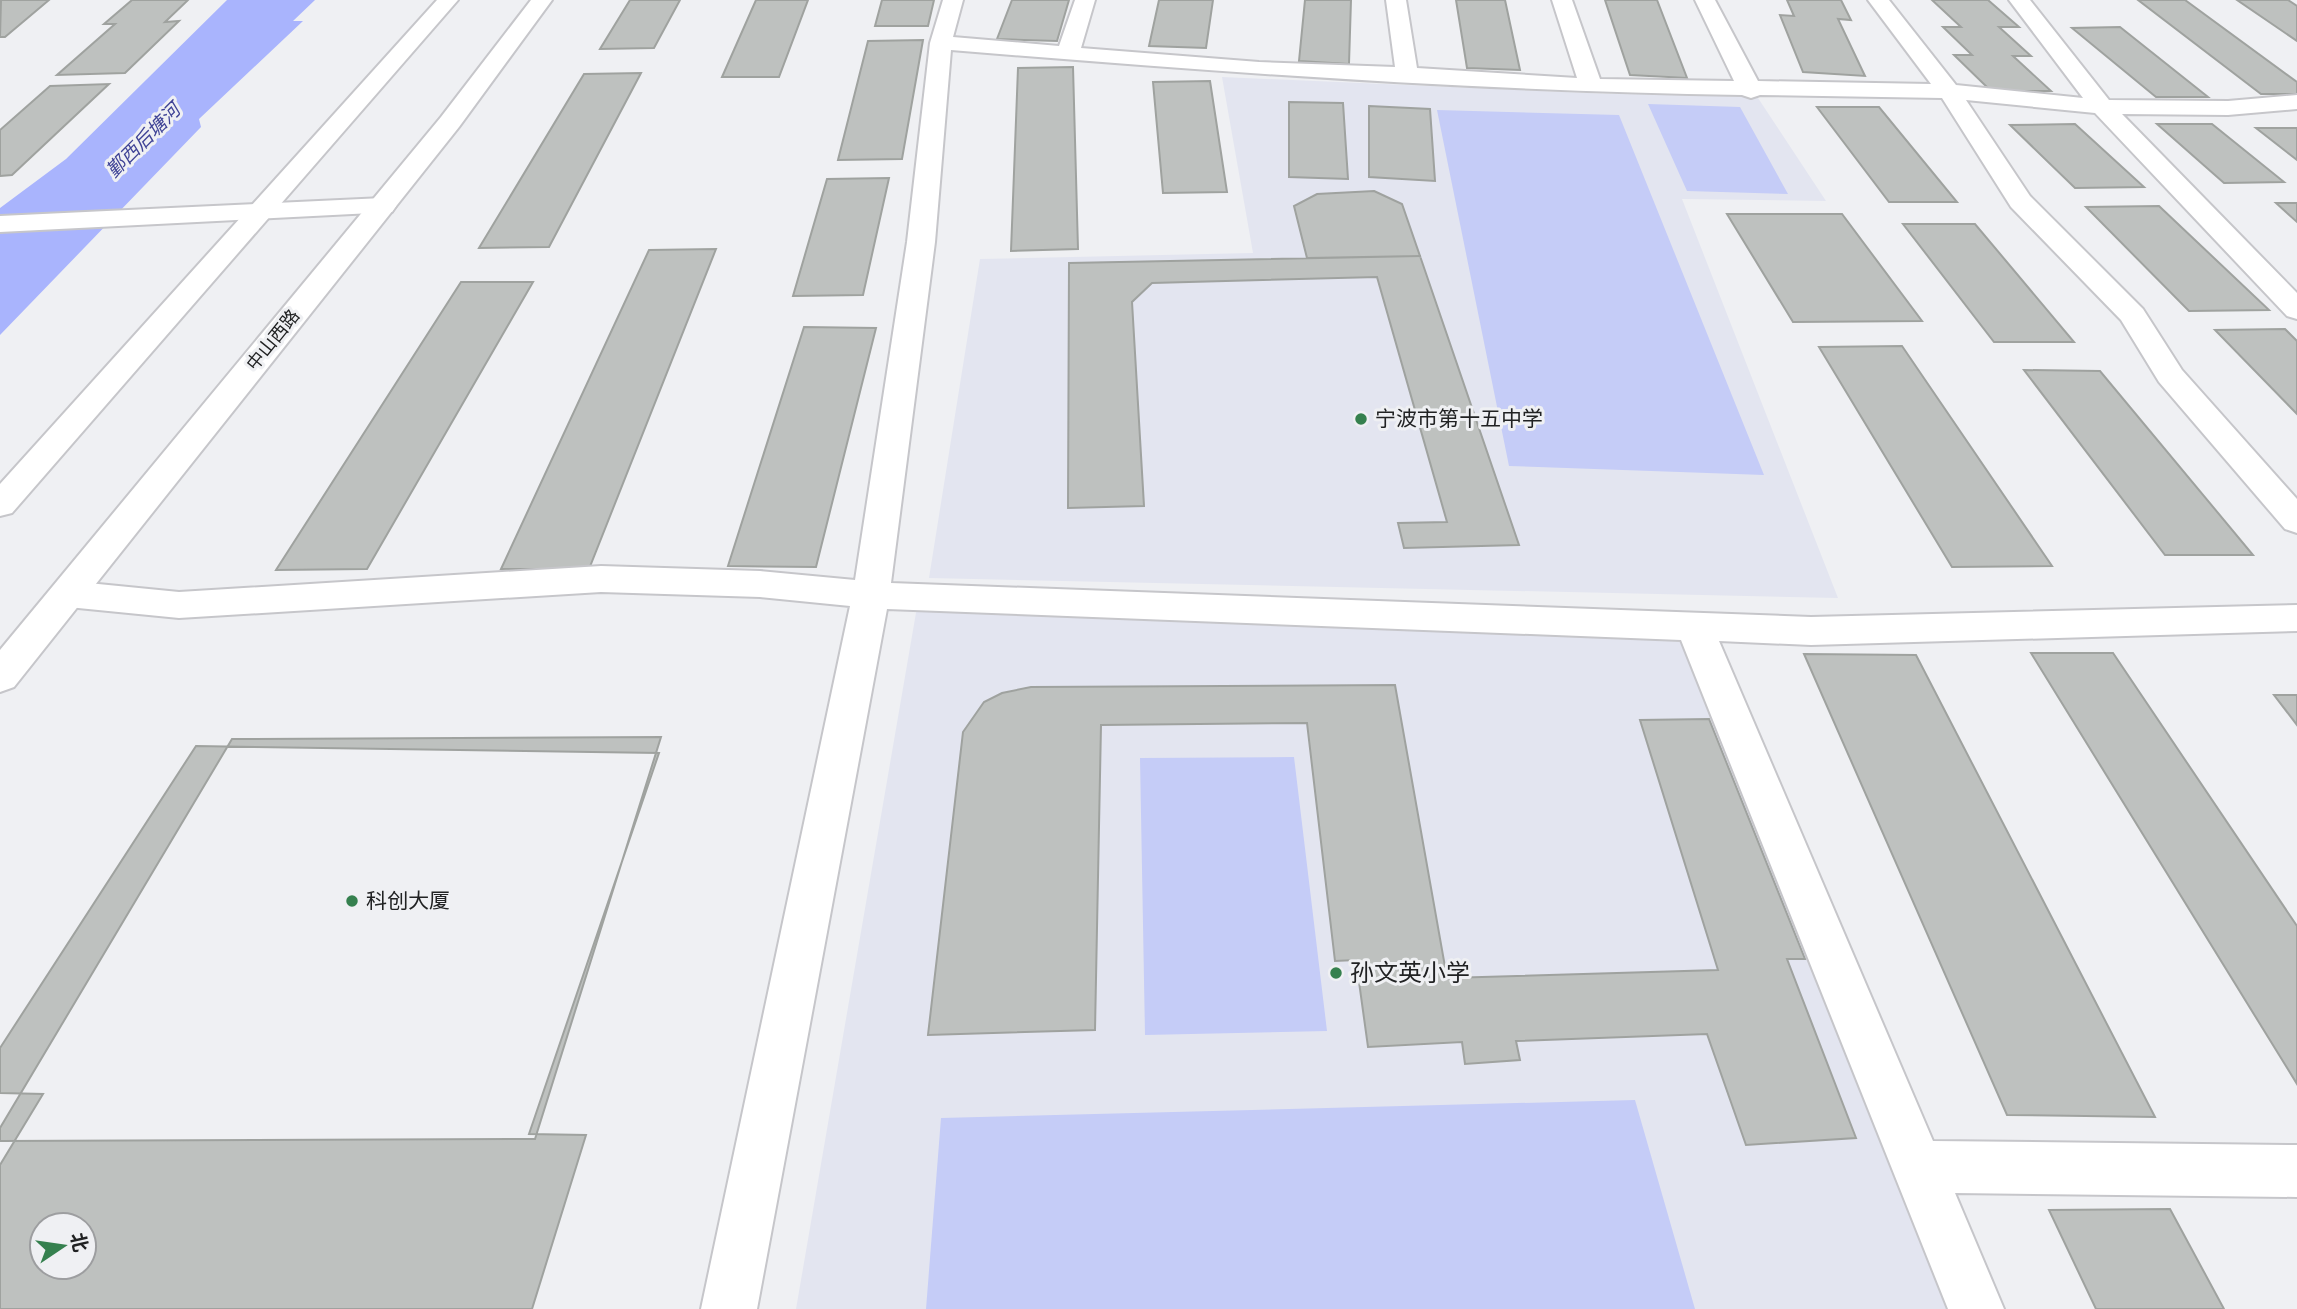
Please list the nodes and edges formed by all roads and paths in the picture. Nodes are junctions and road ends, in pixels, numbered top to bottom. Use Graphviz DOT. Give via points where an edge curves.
graph roads {
  1 [pos="447,0"];
  2 [pos="542,0"];
  3 [pos="953,0"];
  4 [pos="1085,0"];
  5 [pos="1396,0"];
  6 [pos="1562,0"];
  7 [pos="1704,0"];
  8 [pos="1878,0"];
  9 [pos="2019,0"];
  10 [pos="941,43"];
  11 [pos="1068,53"];
  12 [pos="1406,74"];
  13 [pos="1591,86"];
  14 [pos="1751,91"];
  15 [pos="1949,91"];
  16 [pos="2297,102"];
  17 [pos="2102,107"];
  18 [pos="383,206"];
  19 [pos="259,212"];
  20 [pos="0,224"];
  21 [pos="2297,310"];
  22 [pos="0,505"];
  23 [pos="2297,521"];
  24 [pos="68,594"];
  25 [pos="871,595"];
  26 [pos="2297,618"];
  27 [pos="1695,628"];
  28 [pos="0,677"];
  29 [pos="1917,1167"];
  30 [pos="2297,1171"];
  31 [pos="729,1309"];
  32 [pos="1976,1309"];
  1 -- 19 [label="street"];
  2 -- 18 [label="street, 中山西路"];
  3 -- 10 [label="street"];
  4 -- 11 [label="street"];
  5 -- 12 [label="street"];
  6 -- 13 [label="street"];
  7 -- 14 [label="street"];
  8 -- 15 [label="street"];
  9 -- 17 [label="street"];
  10 -- 11 [label="street"];
  10 -- 25 [label="street" via="921,242"];
  11 -- 12 [label="street" via="1259,69"];
  12 -- 13 [label="street"];
  13 -- 14 [label="street"];
  14 -- 15 [label="street"];
  15 -- 17 [label="street"];
  15 -- 23 [label="street" via="2020,201 2133,315 2170,375"];
  16 -- 17 [label="street"];
  17 -- 21 [label="street"];
  18 -- 19 [label="street"];
  18 -- 24 [label="street, 中山西路"];
  19 -- 20 [label="street"];
  19 -- 22 [label="street"];
  24 -- 25 [label="street" via="178,605 601,579 760,584"];
  24 -- 28 [label="street, 中山西路"];
  25 -- 27 [label="street"];
  25 -- 31 [label="street"];
  26 -- 27 [label="street" via="1811,631"];
  27 -- 29 [label="street"];
  29 -- 30 [label="street"];
  29 -- 32 [label="street"];
}
